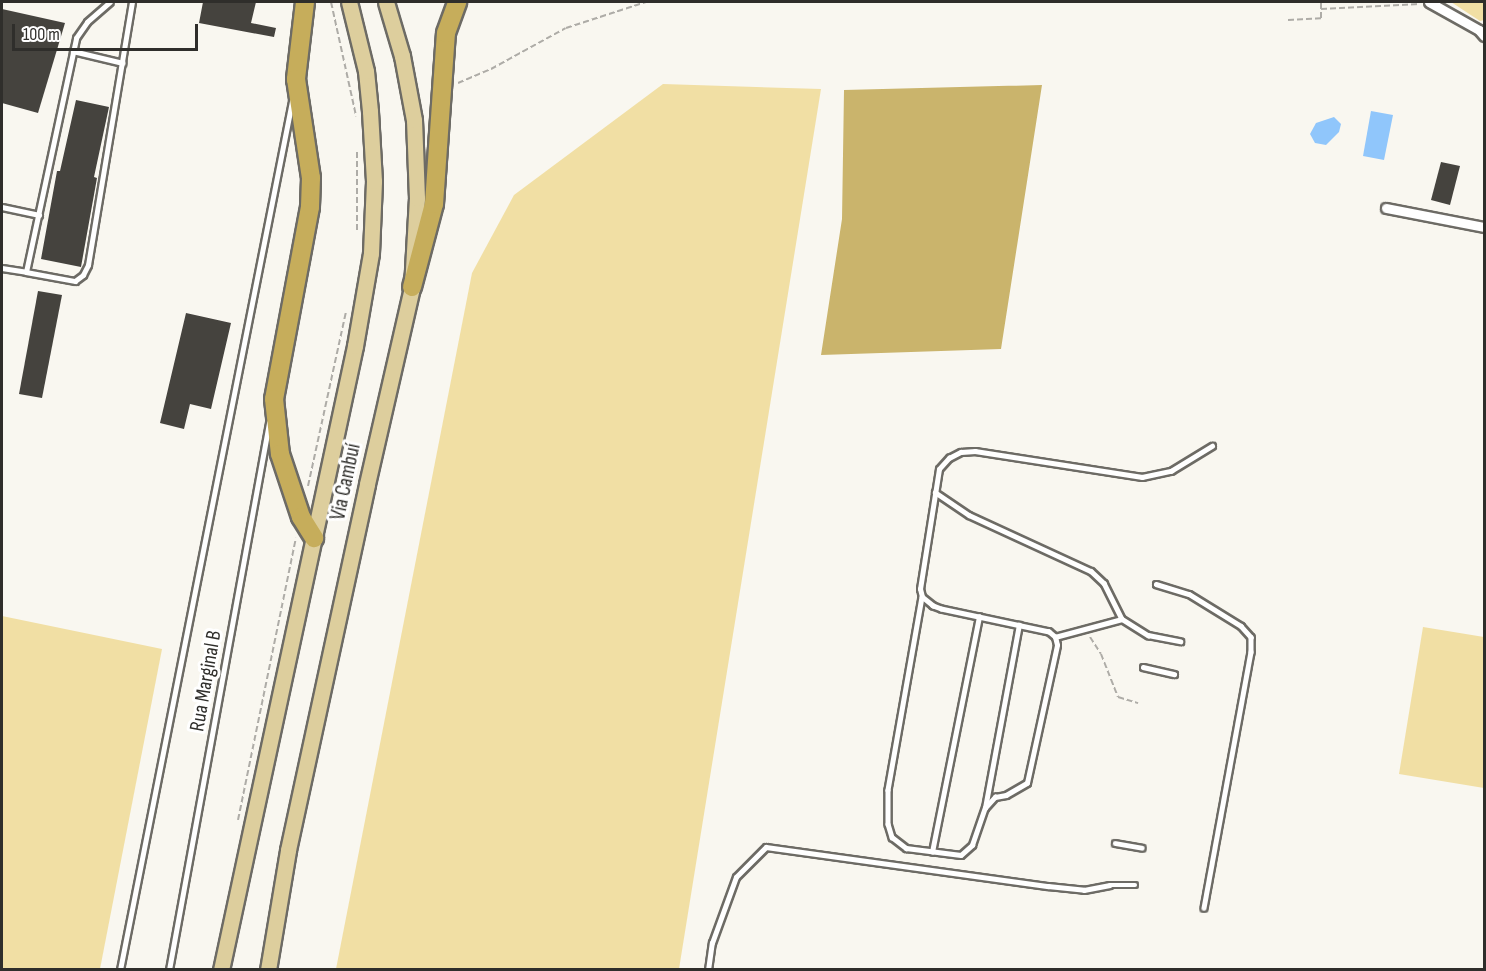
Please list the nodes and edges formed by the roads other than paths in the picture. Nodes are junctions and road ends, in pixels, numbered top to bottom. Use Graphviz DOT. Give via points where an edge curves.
graph roads {
  1 [pos="110,2"];
  2 [pos="132,2"];
  3 [pos="305,2"];
  4 [pos="349,2"];
  5 [pos="386,2"];
  6 [pos="457,2"];
  7 [pos="1430,2"];
  8 [pos="1483,32"];
  9 [pos="73,51"];
  10 [pos="123,63"];
  11 [pos="296,79"];
  12 [pos="2,207"];
  13 [pos="1386,208"];
  14 [pos="39,215"];
  15 [pos="1485,227"];
  16 [pos="2,268"];
  17 [pos="27,272"];
  18 [pos="412,287"];
  19 [pos="274,399"];
  20 [pos="1212,447"];
  21 [pos="935,492"];
  22 [pos="314,538"];
  23 [pos="1156,584"];
  24 [pos="922,597"];
  25 [pos="979,617"];
  26 [pos="1122,619"];
  27 [pos="1019,625"];
  28 [pos="1055,637"];
  29 [pos="1180,641"];
  30 [pos="1143,667"];
  31 [pos="1174,674"];
  32 [pos="985,808"];
  33 [pos="1115,843"];
  34 [pos="1142,848"];
  35 [pos="932,852"];
  36 [pos="1135,885"];
  37 [pos="1204,908"];
  38 [pos="120,969"];
  39 [pos="169,969"];
  40 [pos="221,969"];
  41 [pos="268,969"];
  42 [pos="708,969"];
  1 -- 9 [label="lane" via="80,30"];
  2 -- 10 [label="lane"];
  3 -- 11 [label="highway"];
  4 -- 22 [label="main road, Via Cambuí" via="366,71 370,111 374,181 371,253 356,346"];
  5 -- 18 [label="main road, Via Cambuí" via="402,56 414,120 417,198"];
  6 -- 18 [label="highway" via="446,33 434,204"];
  7 -- 8 [label="street"];
  9 -- 10 [label="lane"];
  9 -- 14 [label="lane"];
  10 -- 17 [label="lane" via="88,265 75,281"];
  11 -- 19 [label="highway" via="310,178 309,207"];
  11 -- 38 [label="lane"];
  12 -- 14 [label="lane"];
  13 -- 15 [label="street"];
  14 -- 17 [label="lane"];
  16 -- 17 [label="lane"];
  18 -- 41 [label="main road, Via Cambuí" via="288,850"];
  19 -- 22 [label="highway" via="280,454 301,517"];
  19 -- 39 [label="lane, Rua Marginal B"];
  20 -- 21 [label="lane" via="1171,471 1142,477 961,452 939,469"];
  21 -- 24 [label="lane"];
  21 -- 26 [label="lane" via="969,515 1091,571 1104,583"];
  22 -- 40 [label="main road, Via Cambuí"];
  23 -- 37 [label="lane" via="1189,594 1241,626 1251,637"];
  24 -- 25 [label="lane" via="933,606"];
  24 -- 35 [label="lane" via="888,789 888,824 892,837 906,848"];
  25 -- 27 [label="lane"];
  25 -- 35 [label="lane"];
  26 -- 28 [label="lane"];
  26 -- 29 [label="lane" via="1148,635"];
  27 -- 28 [label="lane"];
  27 -- 32 [label="lane"];
  28 -- 32 [label="lane" via="1057,645 1027,783 995,797"];
  30 -- 31 [label="lane"];
  32 -- 35 [label="lane" via="967,852"];
  33 -- 34 [label="lane"];
  36 -- 42 [label="lane" via="1084,890 766,847 736,877 712,943"];
}
